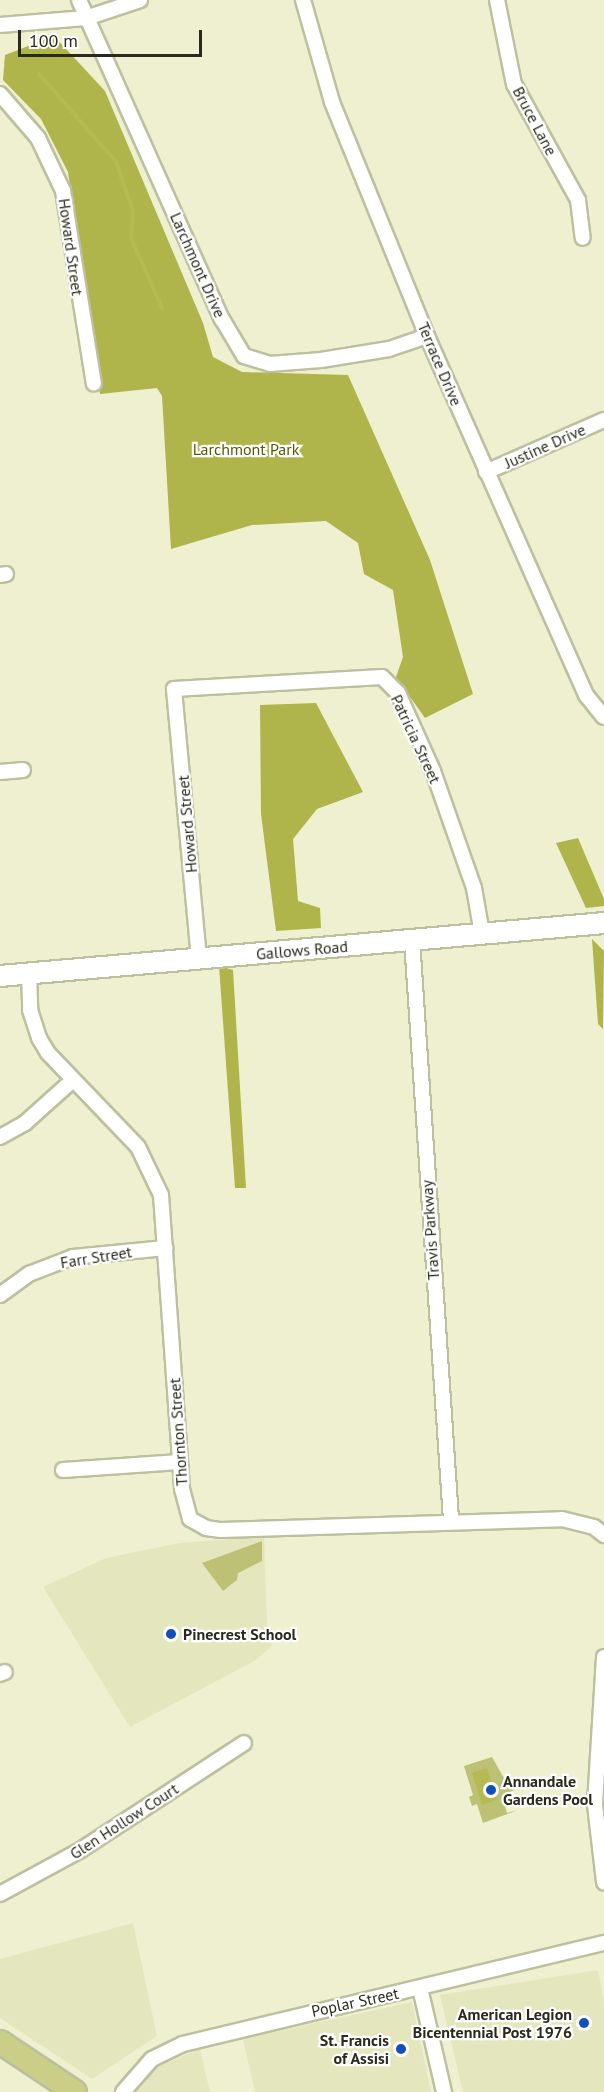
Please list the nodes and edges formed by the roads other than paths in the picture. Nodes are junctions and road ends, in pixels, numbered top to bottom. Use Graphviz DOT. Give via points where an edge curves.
graph roads {
  1 [pos="79,0"];
  2 [pos="140,0"];
  3 [pos="303,0"];
  4 [pos="496,0"];
  5 [pos="86,18"];
  6 [pos="0,25"];
  7 [pos="0,94"];
  8 [pos="583,238"];
  9 [pos="427,336"];
  10 [pos="94,384"];
  11 [pos="604,420"];
  12 [pos="486,472"];
  13 [pos="174,688"];
  14 [pos="604,717"];
  15 [pos="23,770"];
  16 [pos="0,772"];
  17 [pos="604,923"];
  18 [pos="482,934"];
  19 [pos="412,940"];
  20 [pos="199,959"];
  21 [pos="29,974"];
  22 [pos="0,976"];
  23 [pos="73,1080"];
  24 [pos="0,1137"];
  25 [pos="166,1248"];
  26 [pos="0,1295"];
  27 [pos="180,1462"];
  28 [pos="63,1470"];
  29 [pos="452,1520"];
  30 [pos="603,1533"];
  31 [pos="604,1657"];
  32 [pos="244,1743"];
  33 [pos="604,1882"];
  34 [pos="0,1894"];
  35 [pos="604,1942"];
  36 [pos="420,1988"];
  37 [pos="0,2042"];
  38 [pos="75,2092"];
  39 [pos="123,2092"];
  40 [pos="444,2092"];
  1 -- 5 [label="street, Larchmont Drive"];
  2 -- 5 [label="street"];
  3 -- 9 [label="street, Terrace Drive" via="332,102"];
  4 -- 8 [label="street, Bruce Lane" via="514,82 578,200"];
  5 -- 6 [label="street"];
  5 -- 9 [label="street, Larchmont Drive" via="222,319 244,356 270,364 321,360 389,349"];
  7 -- 10 [label="street, Howard Street" via="34,132 63,191"];
  9 -- 12 [label="street, Terrace Drive"];
  11 -- 12 [label="street, Justine Drive"];
  12 -- 14 [label="street, Terrace Drive" via="586,695"];
  13 -- 18 [label="street, Patricia Street" via="382,677 398,693 434,771 474,888"];
  13 -- 20 [label="street, Howard Street"];
  15 -- 16 [label="street"];
  17 -- 18 [label="main road, Gallows Road"];
  18 -- 19 [label="main road, Gallows Road"];
  19 -- 20 [label="main road, Gallows Road"];
  19 -- 29 [label="street, Travis Parkway"];
  20 -- 21 [label="main road, Gallows Road"];
  21 -- 22 [label="main road, Gallows Road"];
  21 -- 23 [label="street, Thornton Street" via="30,1010 39,1038"];
  23 -- 24 [label="street" via="25,1123"];
  23 -- 25 [label="street, Thornton Street" via="148,1161 161,1196"];
  25 -- 26 [label="street, Farr Street" via="73,1257 29,1274"];
  25 -- 27 [label="street, Thornton Street"];
  27 -- 28 [label="street"];
  27 -- 29 [label="street, Thornton Street" via="185,1510 190,1519 206,1528"];
  29 -- 30 [label="street, Thornton Street" via="562,1519"];
  31 -- 33 [label="street" via="595,1805"];
  32 -- 34 [label="street, Glen Hollow Court" via="79,1851"];
  35 -- 36 [label="street, Poplar Street"];
  36 -- 39 [label="street, Poplar Street" via="183,2044 152,2059"];
  36 -- 40 [label="street"];
  37 -- 38 [label="main road"];
}
